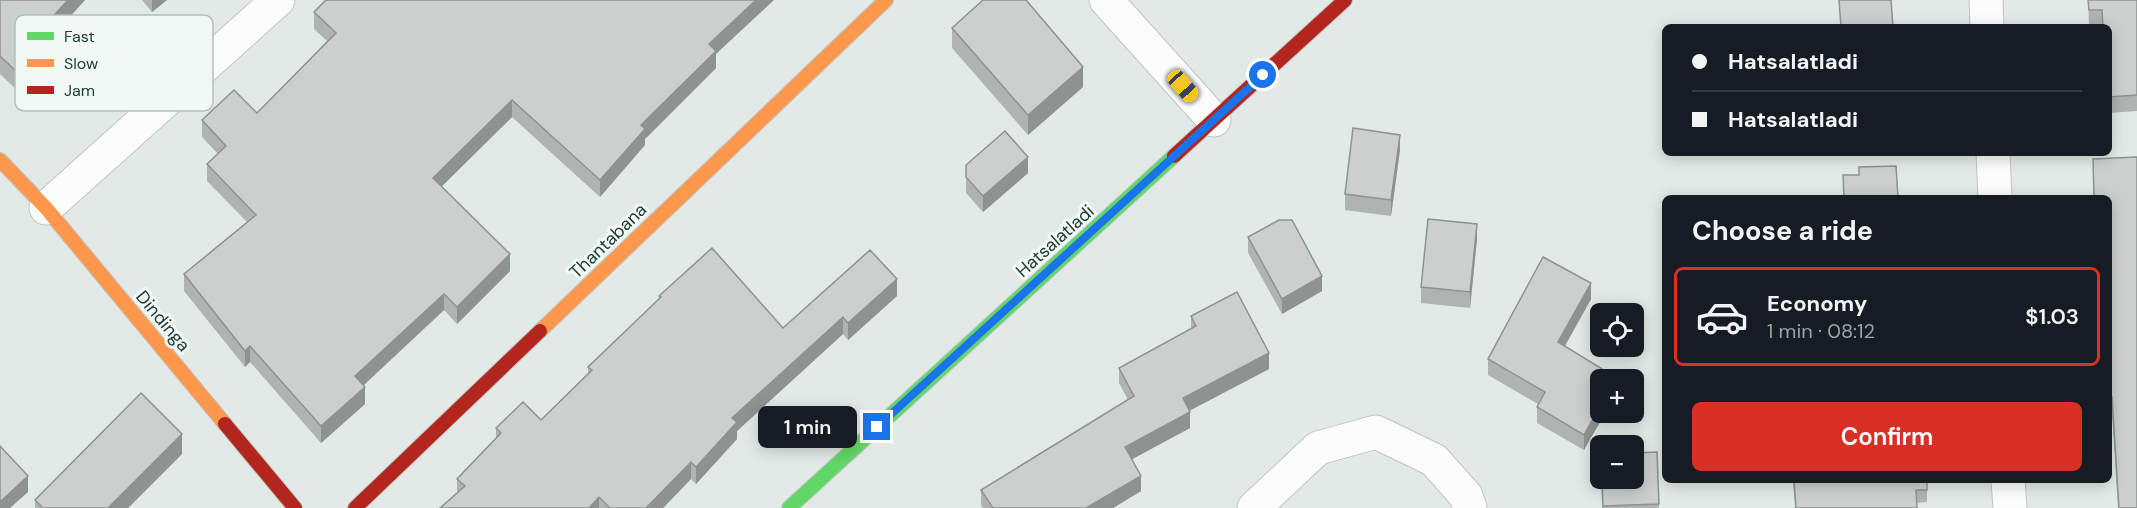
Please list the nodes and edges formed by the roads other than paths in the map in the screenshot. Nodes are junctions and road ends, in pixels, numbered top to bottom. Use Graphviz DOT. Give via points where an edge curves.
graph roads {
  1 [pos="278,0"];
  2 [pos="886,0"];
  3 [pos="1106,0"];
  4 [pos="1345,0"];
  5 [pos="1986,0"];
  6 [pos="1987,24"];
  7 [pos="213,58"];
  8 [pos="154,111"];
  9 [pos="1214,120"];
  10 [pos="1993,156"];
  11 [pos="0,160"];
  12 [pos="1995,195"];
  13 [pos="46,208"];
  14 [pos="2008,483"];
  15 [pos="295,508"];
  16 [pos="355,508"];
  17 [pos="789,508"];
  18 [pos="1254,508"];
  19 [pos="1470,508"];
  20 [pos="2010,508"];
  1 -- 7 [label="street"];
  2 -- 16 [label="street, Thantabana"];
  3 -- 9 [label="street"];
  4 -- 9 [label="street, Hatsalatladi"];
  5 -- 6 [label="street"];
  8 -- 13 [label="street"];
  9 -- 17 [label="street, Hatsalatladi"];
  10 -- 12 [label="street"];
  11 -- 13 [label="street, Dindinga"];
  13 -- 15 [label="street, Dindinga"];
  14 -- 20 [label="street"];
  18 -- 19 [label="street" via="1318,448 1376,432 1434,460 1466,496"];
}
